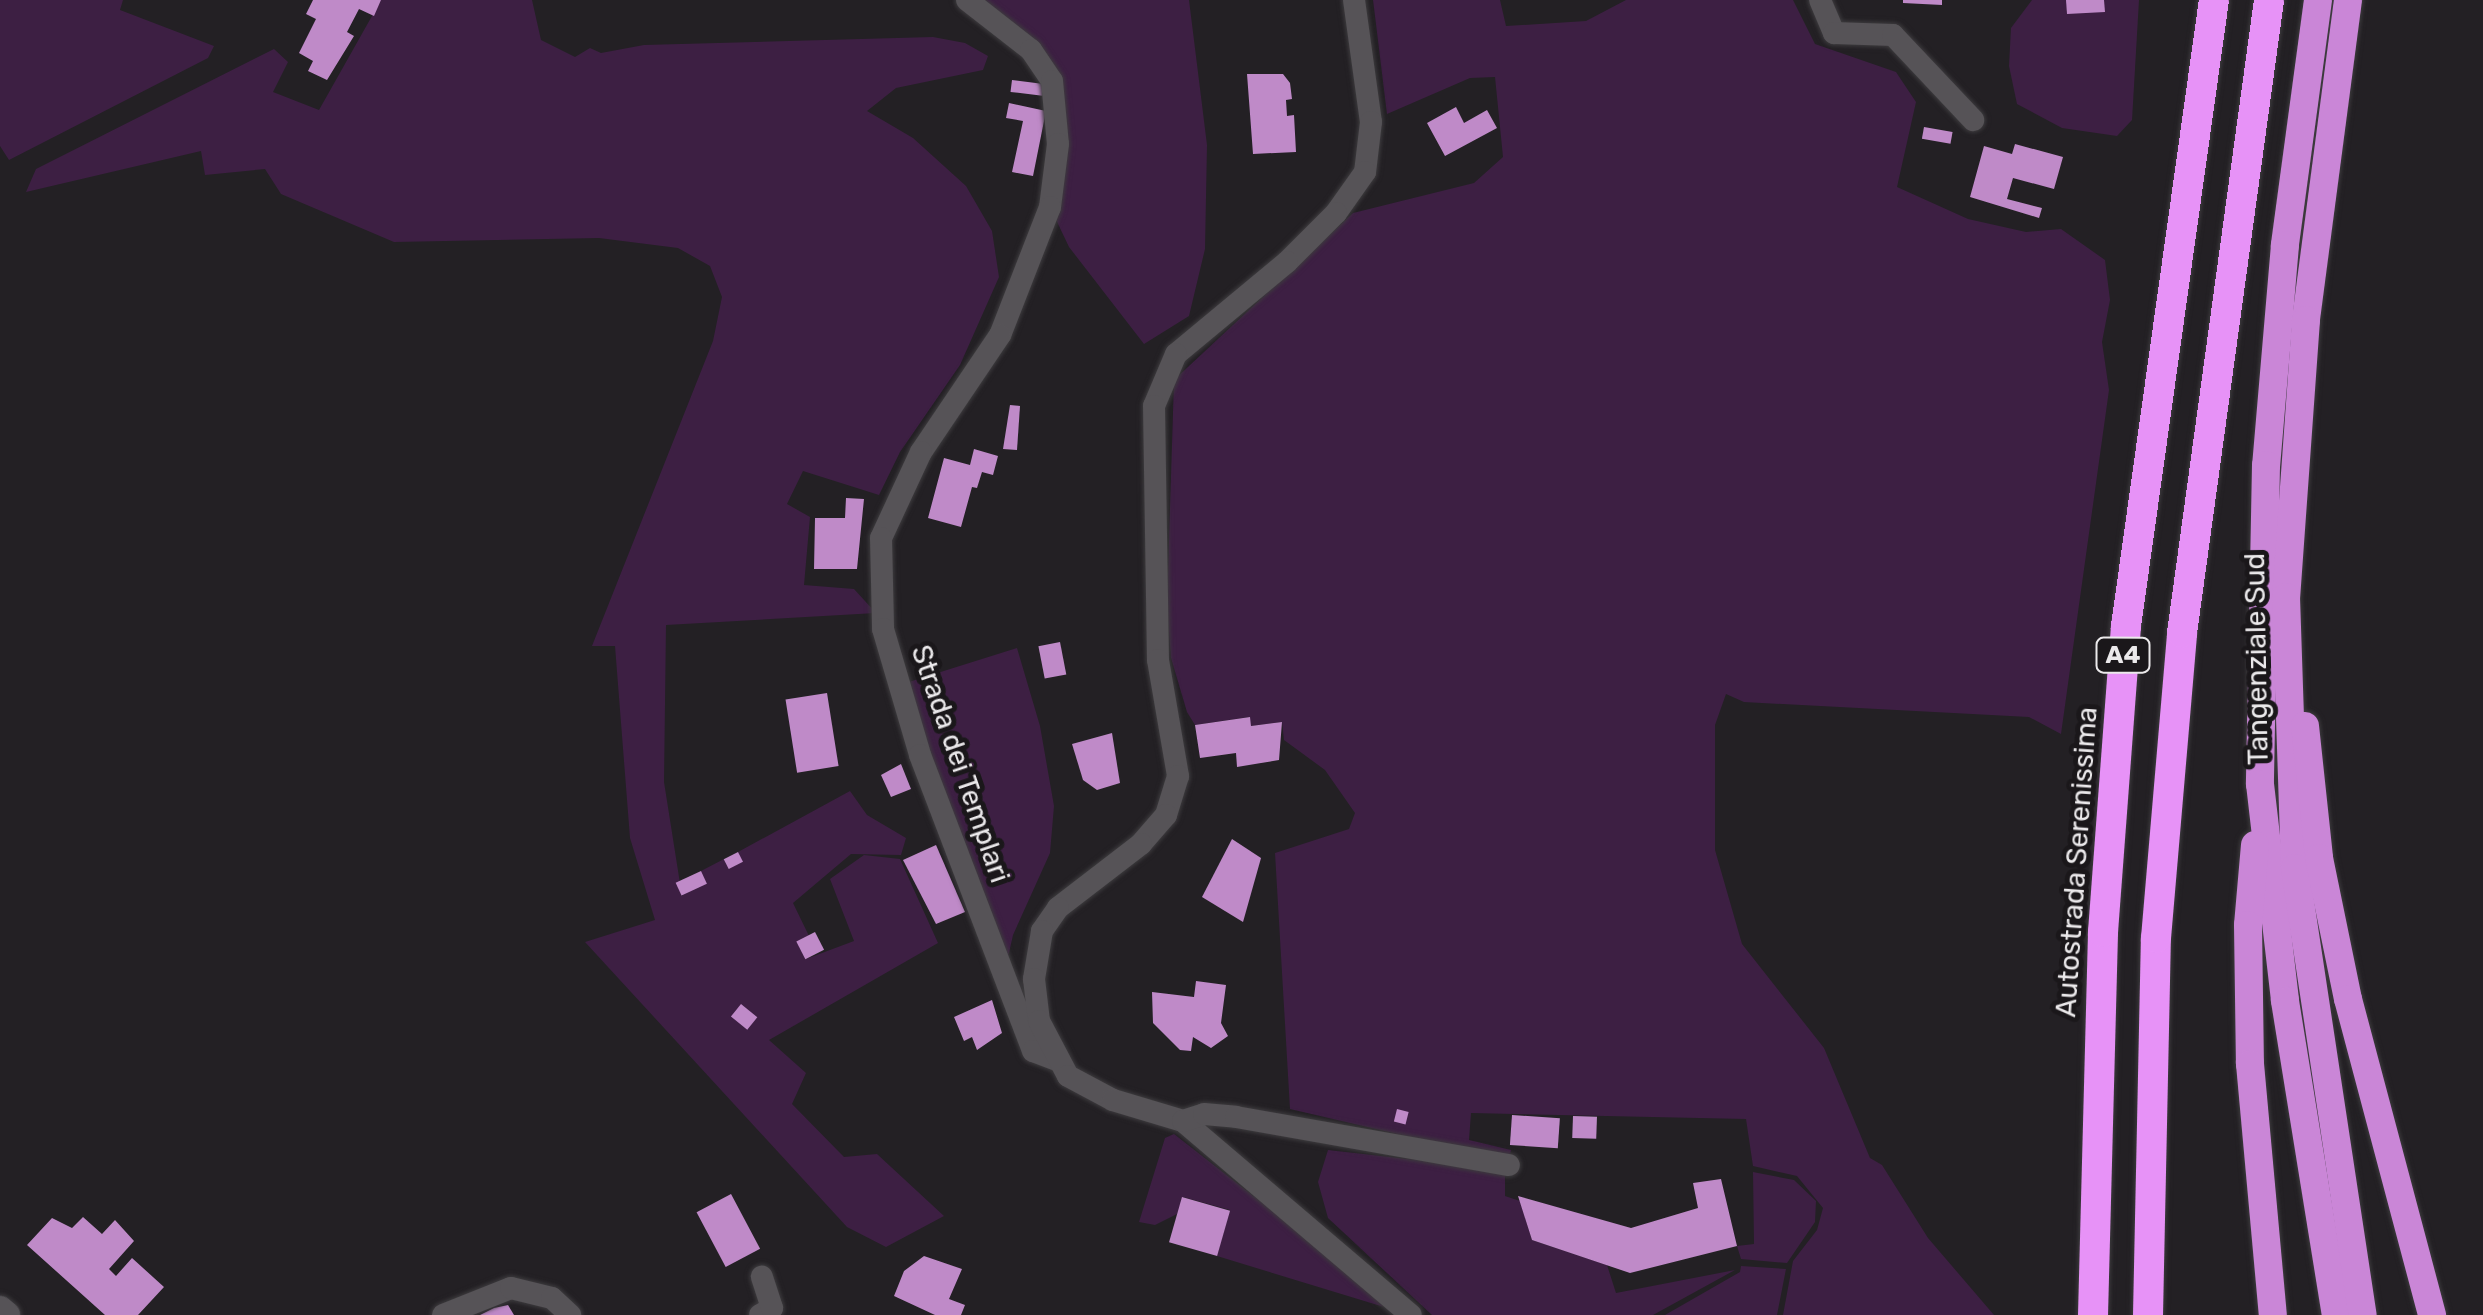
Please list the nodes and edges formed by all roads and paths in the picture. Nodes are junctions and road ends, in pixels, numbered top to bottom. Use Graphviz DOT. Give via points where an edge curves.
graph roads {
  1 [pos="967,0"];
  2 [pos="1354,0"];
  3 [pos="1820,0"];
  4 [pos="2214,0"];
  5 [pos="2269,0"];
  6 [pos="2318,0"];
  7 [pos="2348,0"];
  8 [pos="1973,120"];
  9 [pos="2286,596"];
  10 [pos="2260,784"];
  11 [pos="1058,1060"];
  12 [pos="1183,1121"];
  13 [pos="1509,1165"];
  14 [pos="762,1277"];
  15 [pos="0,1310"];
  16 [pos="6,1315"];
  17 [pos="443,1315"];
  18 [pos="570,1315"];
  19 [pos="760,1315"];
  20 [pos="1411,1315"];
  21 [pos="2092,1315"];
  22 [pos="2148,1315"];
  23 [pos="2273,1315"];
  24 [pos="2336,1315"];
  25 [pos="2364,1315"];
  26 [pos="2432,1315"];
  1 -- 11 [label="street, Strada dei Templari" via="1031,50 1052,81 1058,144 1050,206 1000,336 922,452 881,538 883,629 920,755 1033,1051"];
  2 -- 11 [label="street" via="1372,122 1366,172 1287,262 1176,354 1154,406 1158,660 1178,776 1154,830 1081,884 1042,932 1034,979 1039,1021"];
  3 -- 8 [label="street" via="1834,33 1893,35"];
  4 -- 21 [label="highway, Autostrada Serenissima / A4" via="2126,626 2103,932"];
  5 -- 22 [label="highway, A4" via="2182,633 2156,938"];
  6 -- 10 [label="highway, Tangenziale Sud" via="2285,245 2266,465"];
  7 -- 9 [label="highway, Tangenziale Sud" via="2306,320"];
  9 -- 25 [label="highway, Tangenziale Sud" via="2295,868"];
  9 -- 26 [label="highway" via="2319,858 2348,999"];
  10 -- 23 [label="highway" via="2248,925 2250,1064"];
  10 -- 24 [label="highway, Tangenziale Sud" via="2288,1018"];
  11 -- 12 [label="street" via="1068,1076 1113,1100"];
  12 -- 13 [label="street" via="1204,1114 1236,1117"];
  12 -- 20 [label="street"];
  14 -- 19 [label="street" via="772,1308"];
  15 -- 16 [label="street"];
  17 -- 18 [label="street" via="511,1288 552,1298"];
}
